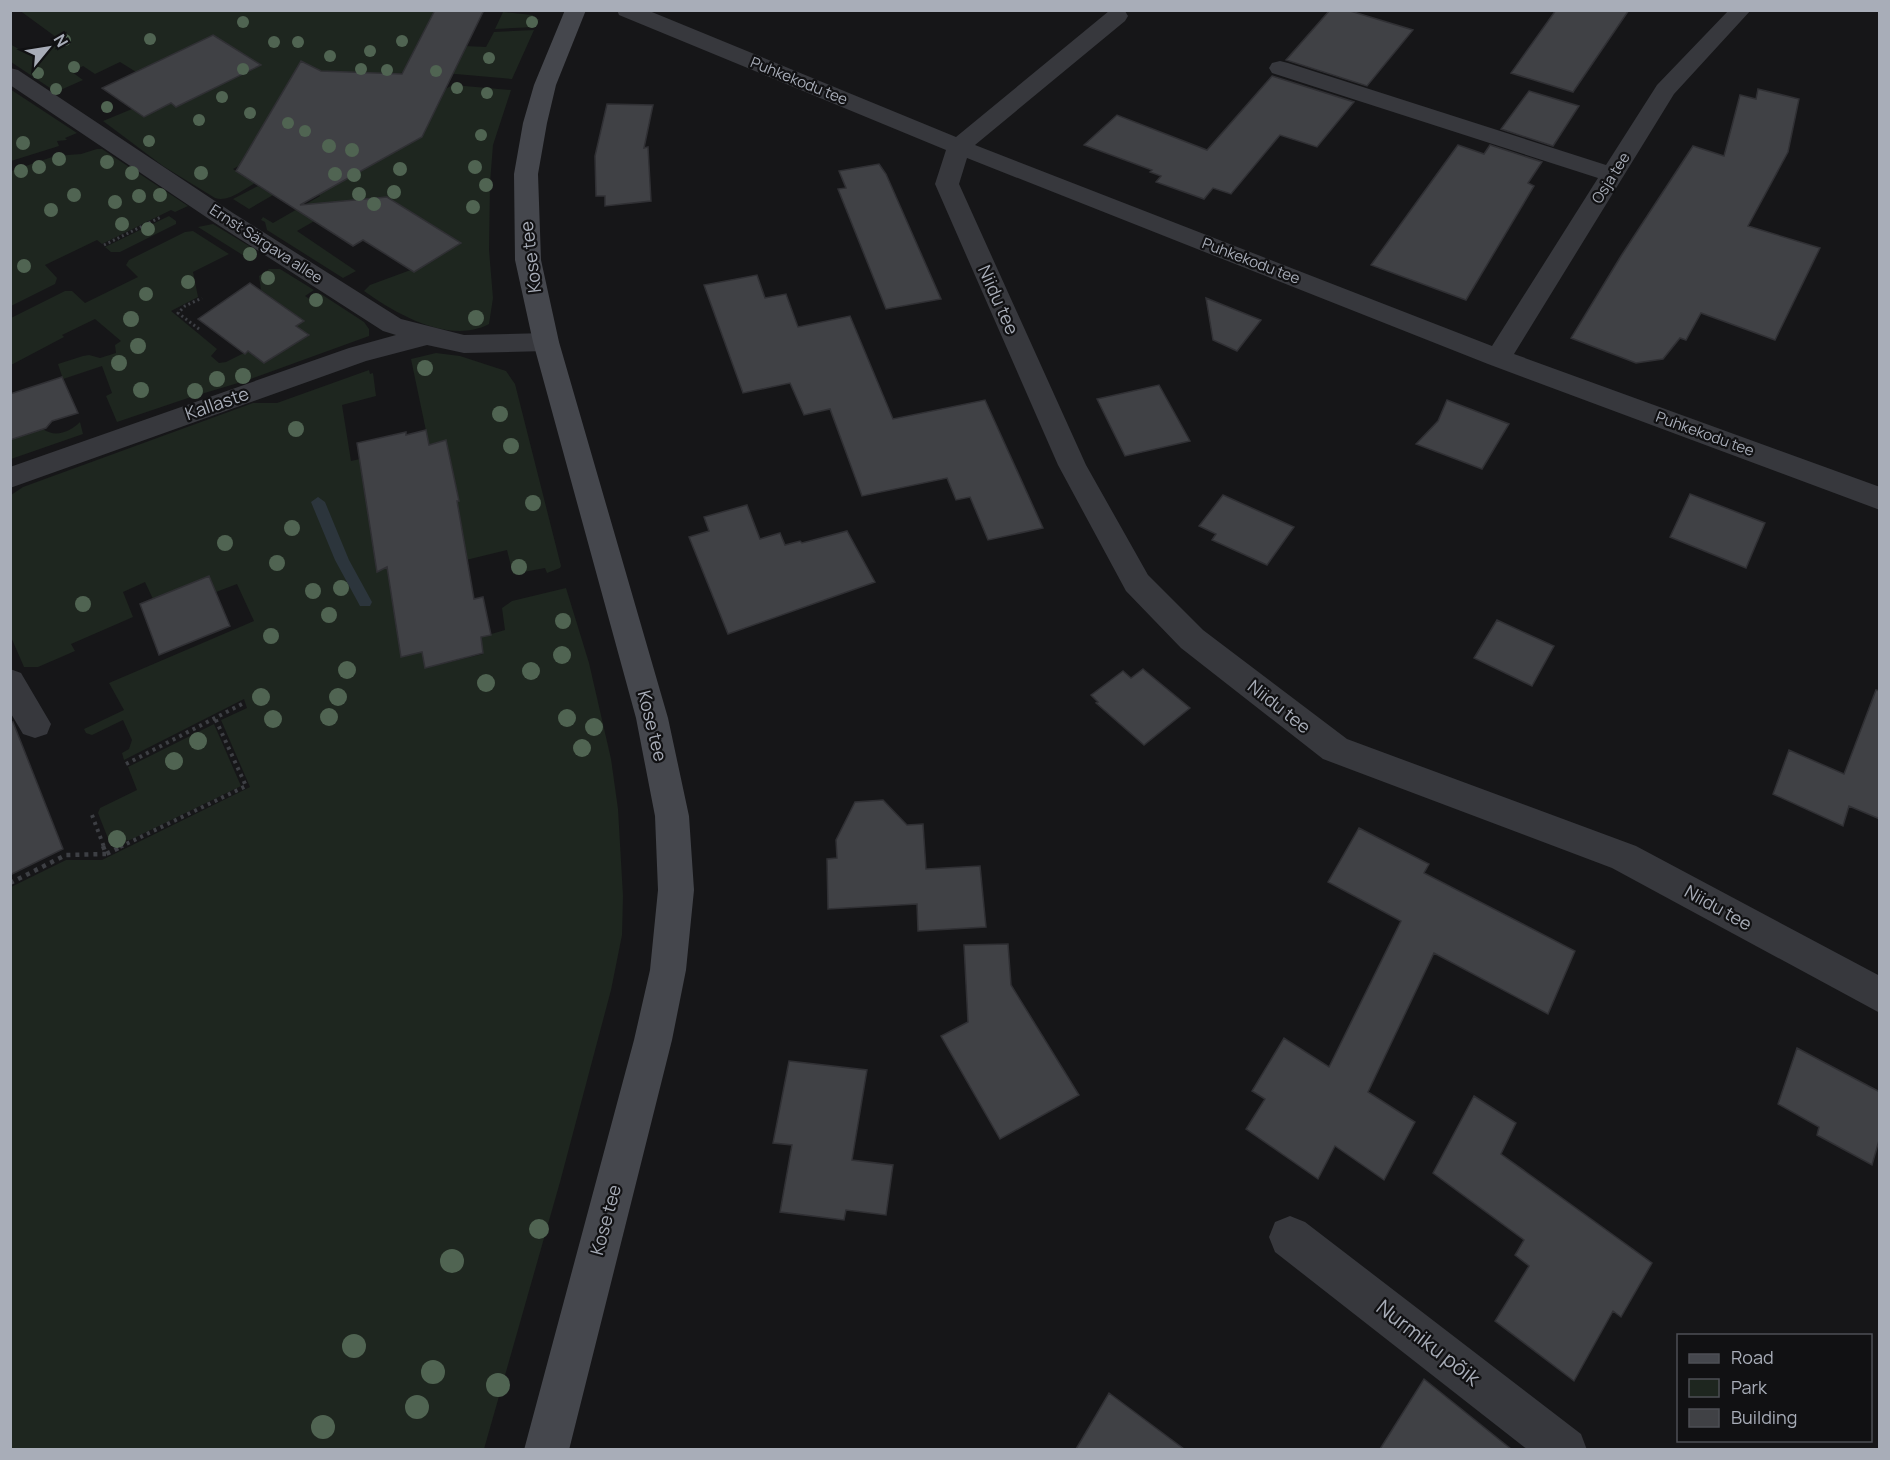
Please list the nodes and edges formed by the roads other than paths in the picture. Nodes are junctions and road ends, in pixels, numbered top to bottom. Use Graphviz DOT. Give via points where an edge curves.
graph roads {
  1 [pos="576,10"];
  2 [pos="627,10"];
  3 [pos="1741,10"];
  4 [pos="1117,16"];
  5 [pos="1280,68"];
  6 [pos="10,75"];
  7 [pos="959,147"];
  8 [pos="1614,175"];
  9 [pos="426,336"];
  10 [pos="546,342"];
  11 [pos="1498,358"];
  12 [pos="10,478"];
  13 [pos="1880,499"];
  14 [pos="10,682"];
  15 [pos="35,724"];
  16 [pos="1880,996"];
  17 [pos="1290,1237"];
  18 [pos="546,1449"];
  19 [pos="1565,1449"];
  1 -- 10 [label="main road, Kose tee" via="545,85 526,174 528,260"];
  2 -- 7 [label="street, Puhkekodu tee"];
  3 -- 8 [label="street, Osja tee" via="1665,90"];
  4 -- 7 [label="street"];
  5 -- 8 [label="street"];
  6 -- 9 [label="street, Ernst Särgava allee" via="392,325"];
  7 -- 11 [label="street, Puhkekodu tee"];
  7 -- 16 [label="street, Niidu tee" via="947,184 1072,465 1137,583 1191,639 1335,749 1624,857"];
  8 -- 11 [label="street, Osja tee"];
  9 -- 10 [label="street, Ernst Särgava allee" via="485,345"];
  9 -- 12 [label="street, Kallaste" via="358,354"];
  10 -- 18 [label="main road, Kose tee" via="652,718 672,816 676,890 668,970 653,1040"];
  11 -- 13 [label="street, Puhkekodu tee"];
  14 -- 15 [label="street"];
  17 -- 19 [label="street, Nurmiku põik"];
}
